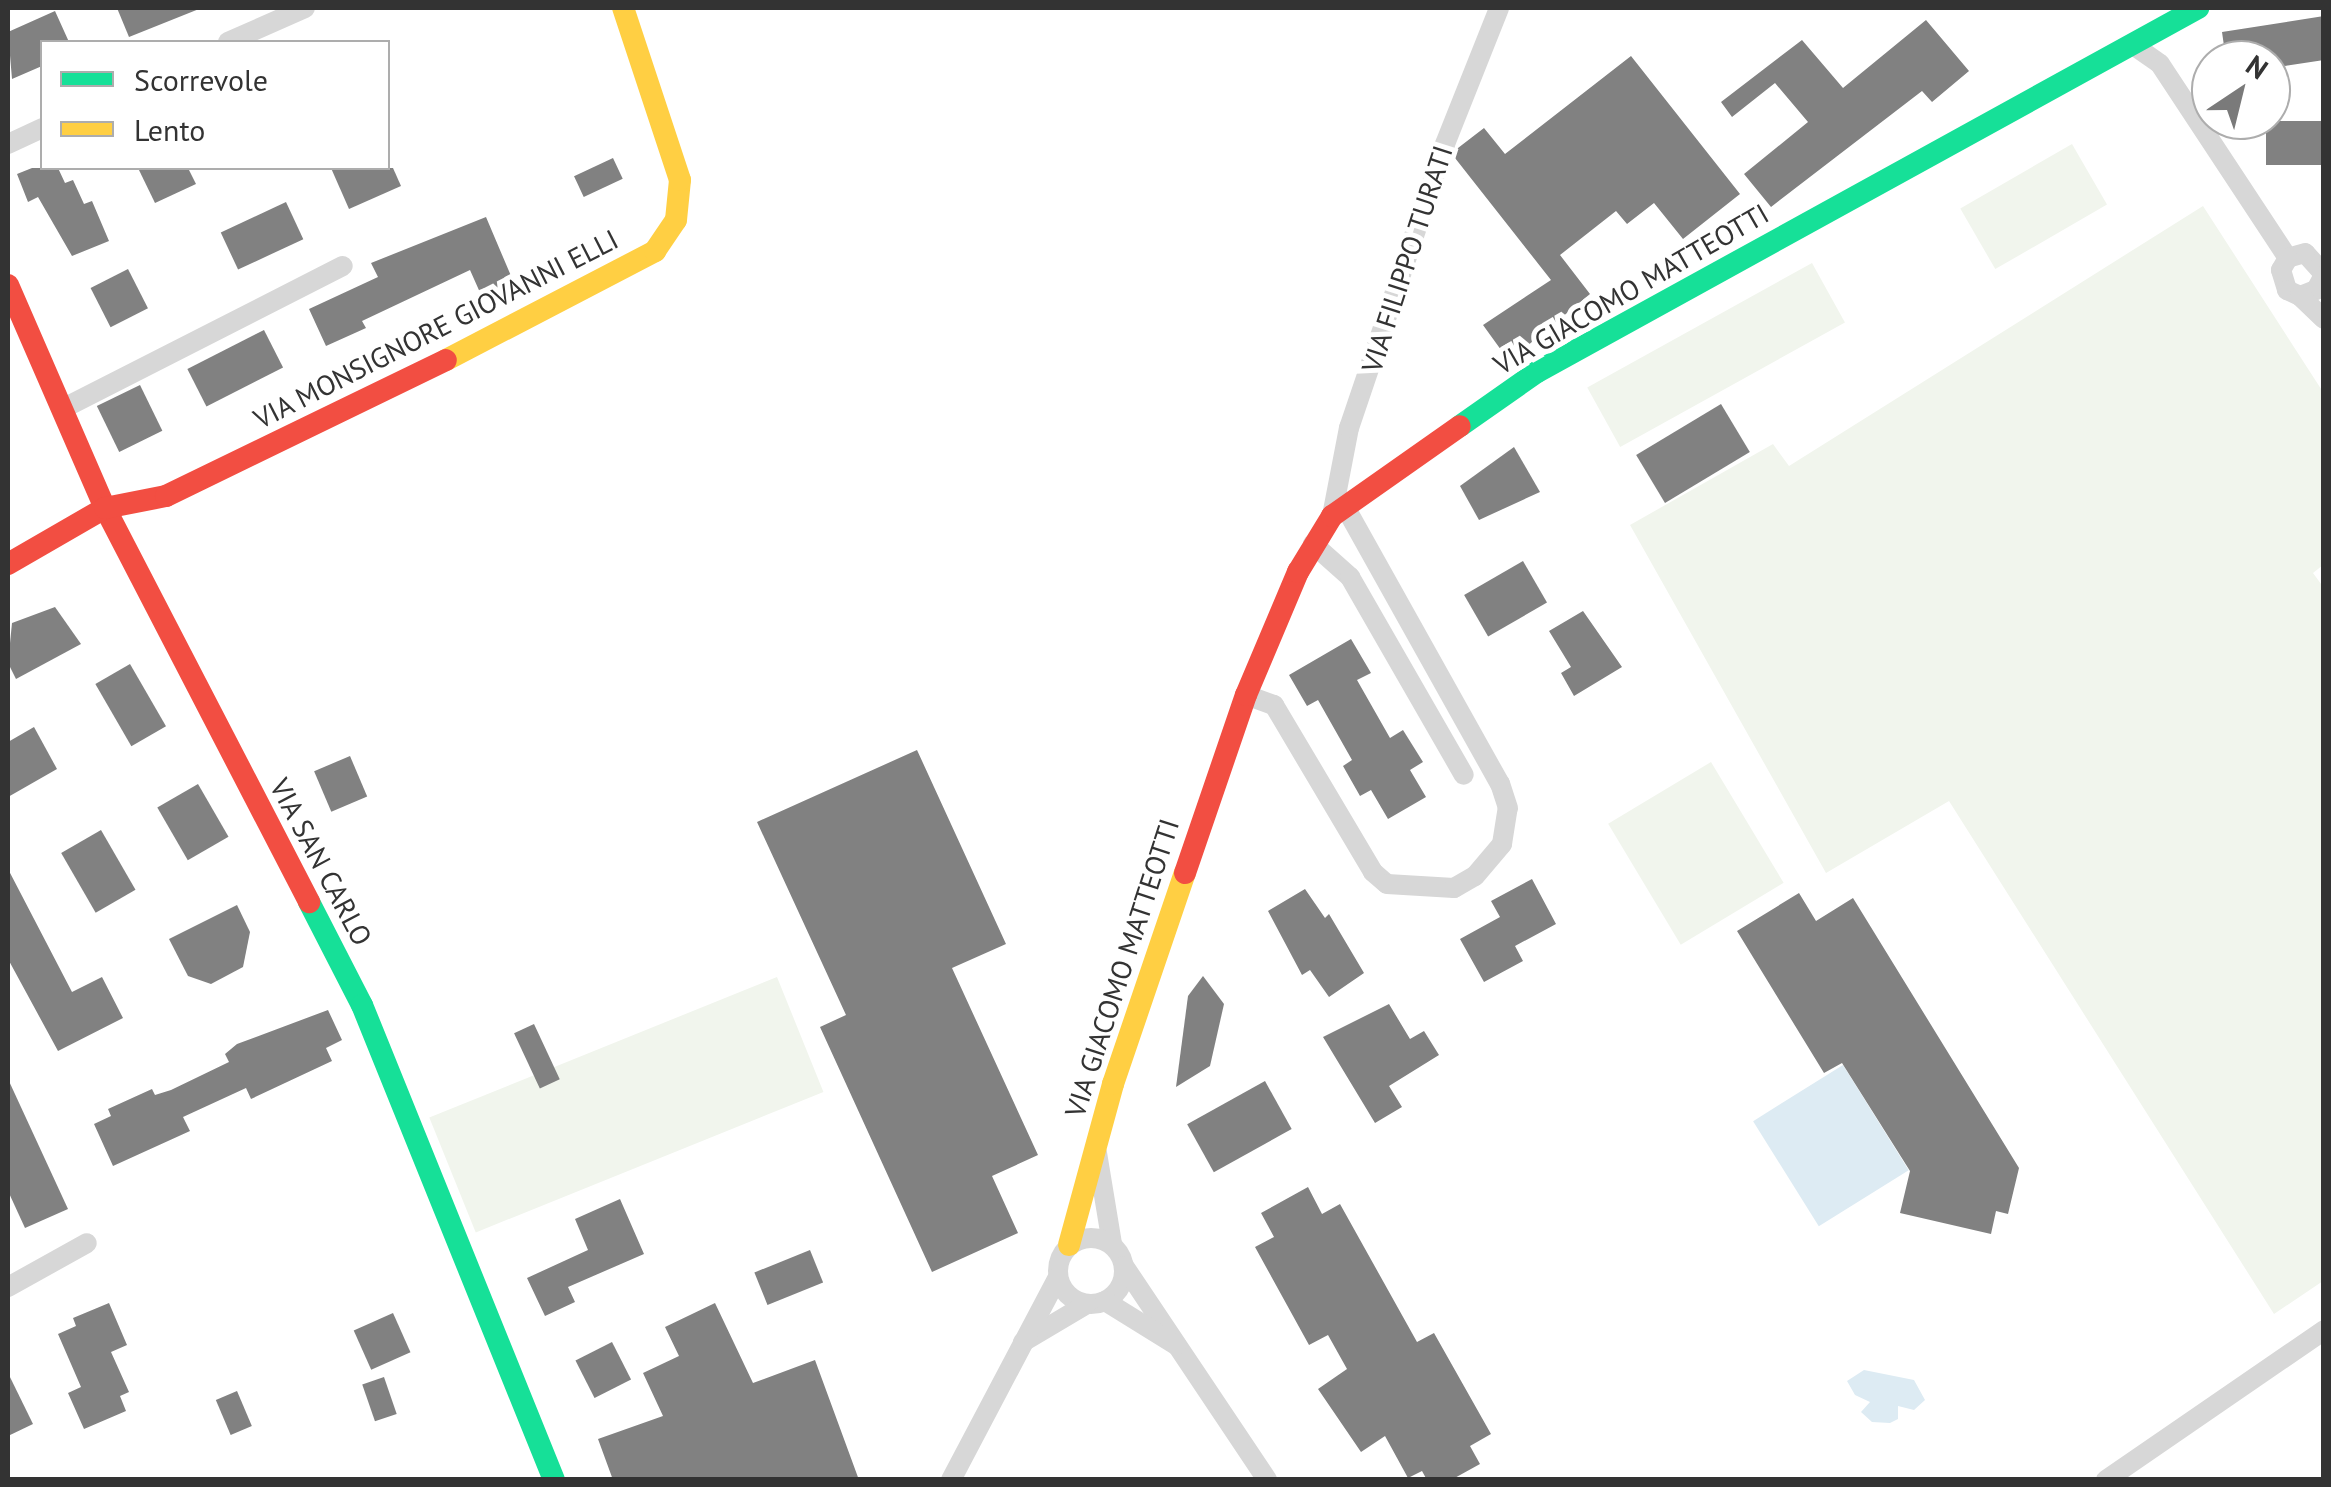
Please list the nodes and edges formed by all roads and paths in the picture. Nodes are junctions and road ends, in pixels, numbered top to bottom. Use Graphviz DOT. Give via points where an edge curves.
graph roads {
  1 [pos="304,8"];
  2 [pos="623,8"];
  3 [pos="1499,8"];
  4 [pos="2198,8"];
  5 [pos="232,40"];
  6 [pos="2136,47"];
  7 [pos="40,129"];
  8 [pos="8,144"];
  9 [pos="2288,258"];
  10 [pos="344,266"];
  11 [pos="2323,272"];
  12 [pos="8,285"];
  13 [pos="2300,296"];
  14 [pos="2324,320"];
  15 [pos="62,409"];
  16 [pos="106,508"];
  17 [pos="1339,512"];
  18 [pos="1314,544"];
  19 [pos="8,564"];
  20 [pos="1246,695"];
  21 [pos="1464,776"];
  22 [pos="1097,1153"];
  23 [pos="88,1243"];
  24 [pos="1112,1244"];
  25 [pos="1069,1245"];
  26 [pos="1124,1266"];
  27 [pos="1058,1277"];
  28 [pos="8,1287"];
  29 [pos="1096,1303"];
  30 [pos="2324,1330"];
  31 [pos="1022,1344"];
  32 [pos="1182,1349"];
  33 [pos="554,1480"];
  34 [pos="951,1480"];
  35 [pos="1266,1480"];
  36 [pos="2106,1480"];
  1 -- 5 [label="street"];
  2 -- 16 [label="street, VIA MONSIGNORE GIOVANNI ELLI" via="678,174 678,214 661,245 418,374 166,496"];
  3 -- 17 [label="street, VIA FILIPPO TURATI" via="1444,144 1349,428"];
  4 -- 6 [label="street, VIA GIACOMO MATTEOTTI"];
  6 -- 9 [label="street" via="2160,64"];
  6 -- 17 [label="street, VIA GIACOMO MATTEOTTI" via="2085,66 1537,372"];
  7 -- 8 [label="street"];
  9 -- 11 [label="street" via="2305,253"];
  9 -- 13 [label="street" via="2281,277"];
  10 -- 15 [label="street"];
  11 -- 13 [label="street"];
  12 -- 15 [label="street, VIA SAN CARLO"];
  13 -- 14 [label="street"];
  15 -- 16 [label="street, VIA SAN CARLO"];
  16 -- 19 [label="street, VIA MONSIGNORE GIOVANNI ELLI"];
  16 -- 33 [label="street, VIA SAN CARLO" via="353,986"];
  17 -- 18 [label="street, VIA GIACOMO MATTEOTTI"];
  17 -- 20 [label="street" via="1500,784 1508,808 1502,844 1475,876 1454,888 1387,884 1373,872 1274,705"];
  18 -- 20 [label="street, VIA GIACOMO MATTEOTTI"];
  18 -- 21 [label="street" via="1350,577"];
  20 -- 22 [label="street, VIA GIACOMO MATTEOTTI" via="1113,1084"];
  22 -- 24 [label="street, VIA GIACOMO MATTEOTTI"];
  22 -- 25 [label="street, VIA GIACOMO MATTEOTTI"];
  23 -- 28 [label="street"];
  24 -- 25 [label="street" via="1090,1238"];
  24 -- 26 [label="street"];
  25 -- 27 [label="street"];
  26 -- 29 [label="street" via="1120,1287"];
  26 -- 32 [label="street"];
  27 -- 29 [label="street" via="1068,1295"];
  27 -- 31 [label="street"];
  29 -- 31 [label="street"];
  29 -- 32 [label="street"];
  30 -- 36 [label="street"];
  31 -- 34 [label="street"];
  32 -- 35 [label="street"];
}
